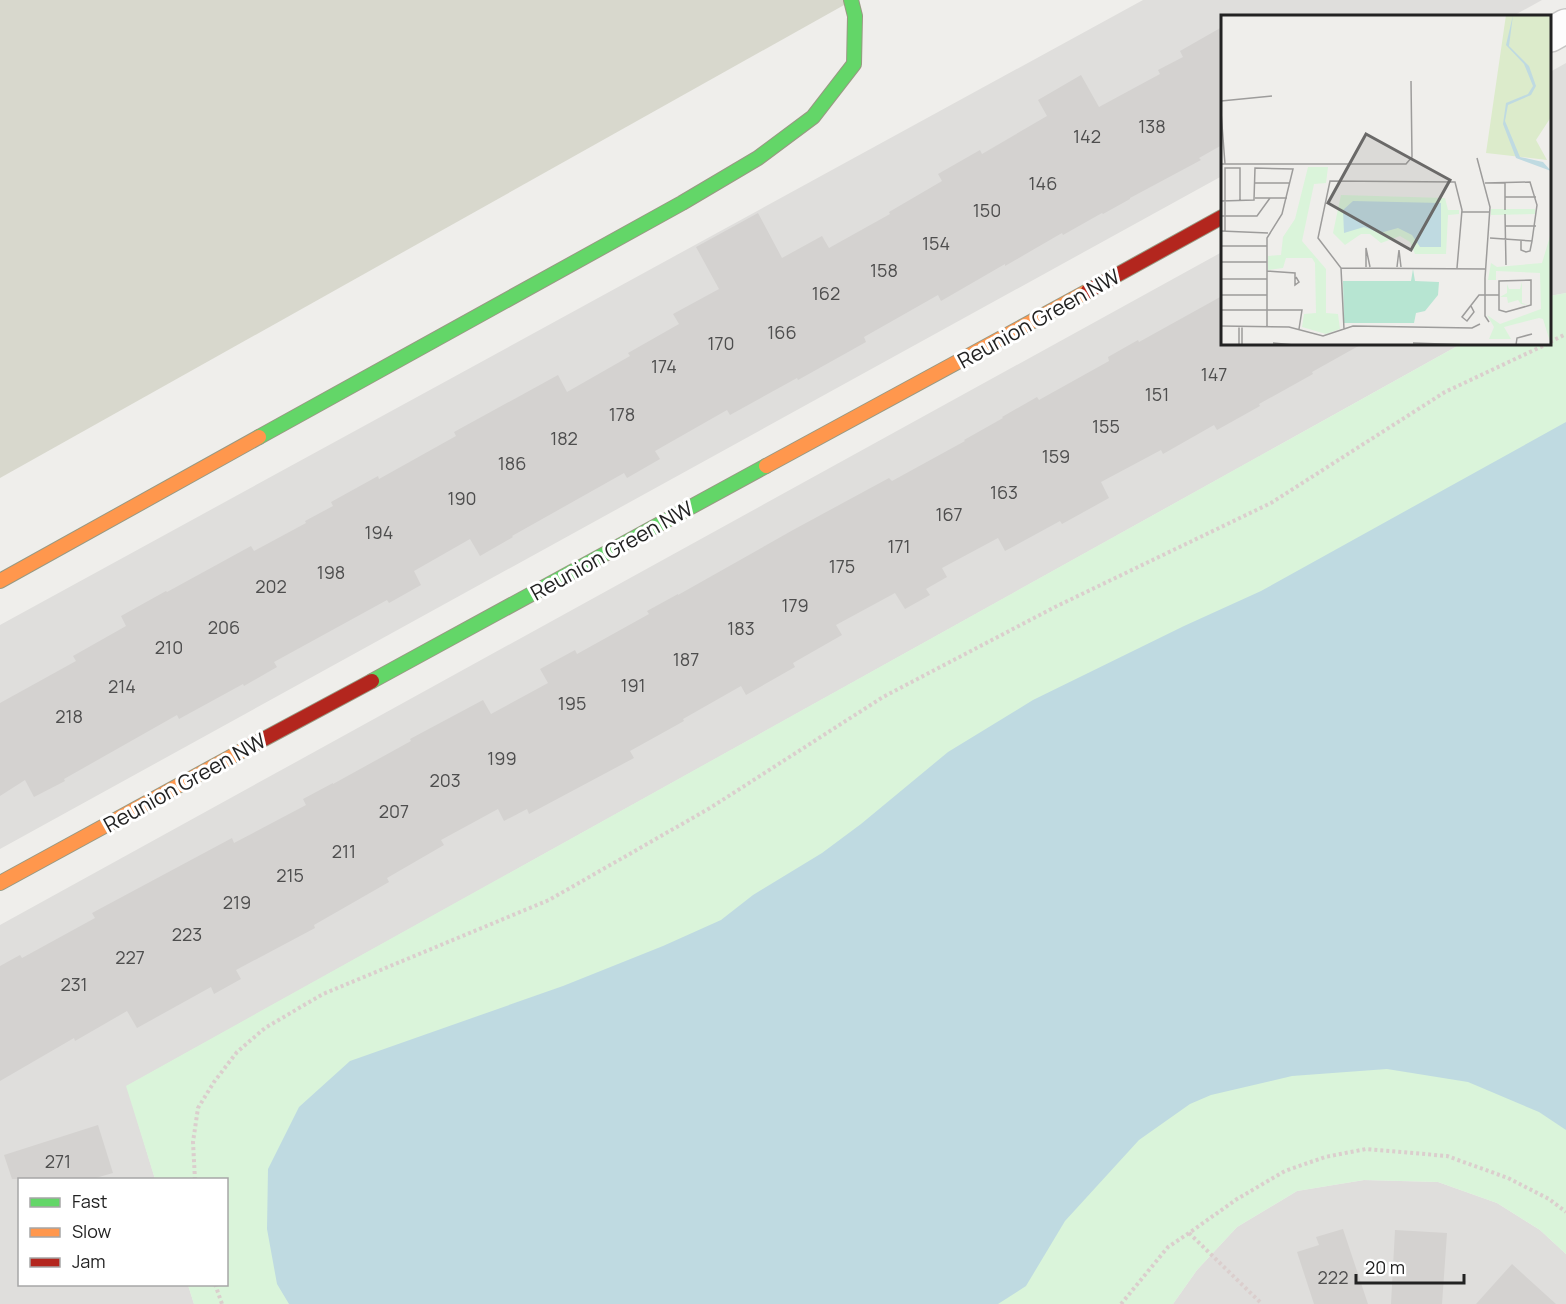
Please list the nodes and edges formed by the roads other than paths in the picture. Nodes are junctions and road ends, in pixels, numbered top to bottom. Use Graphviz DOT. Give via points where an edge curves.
graph roads {
  1 [pos="851,0"];
  2 [pos="1566,26"];
  3 [pos="1551,34"];
  4 [pos="1221,218"];
  5 [pos="0,581"];
  6 [pos="0,883"];
  1 -- 5 [label="street" via="855,16 854,64 813,117 758,158"];
  2 -- 3 [label="street"];
  4 -- 6 [label="street, Reunion Green NW"];
}
